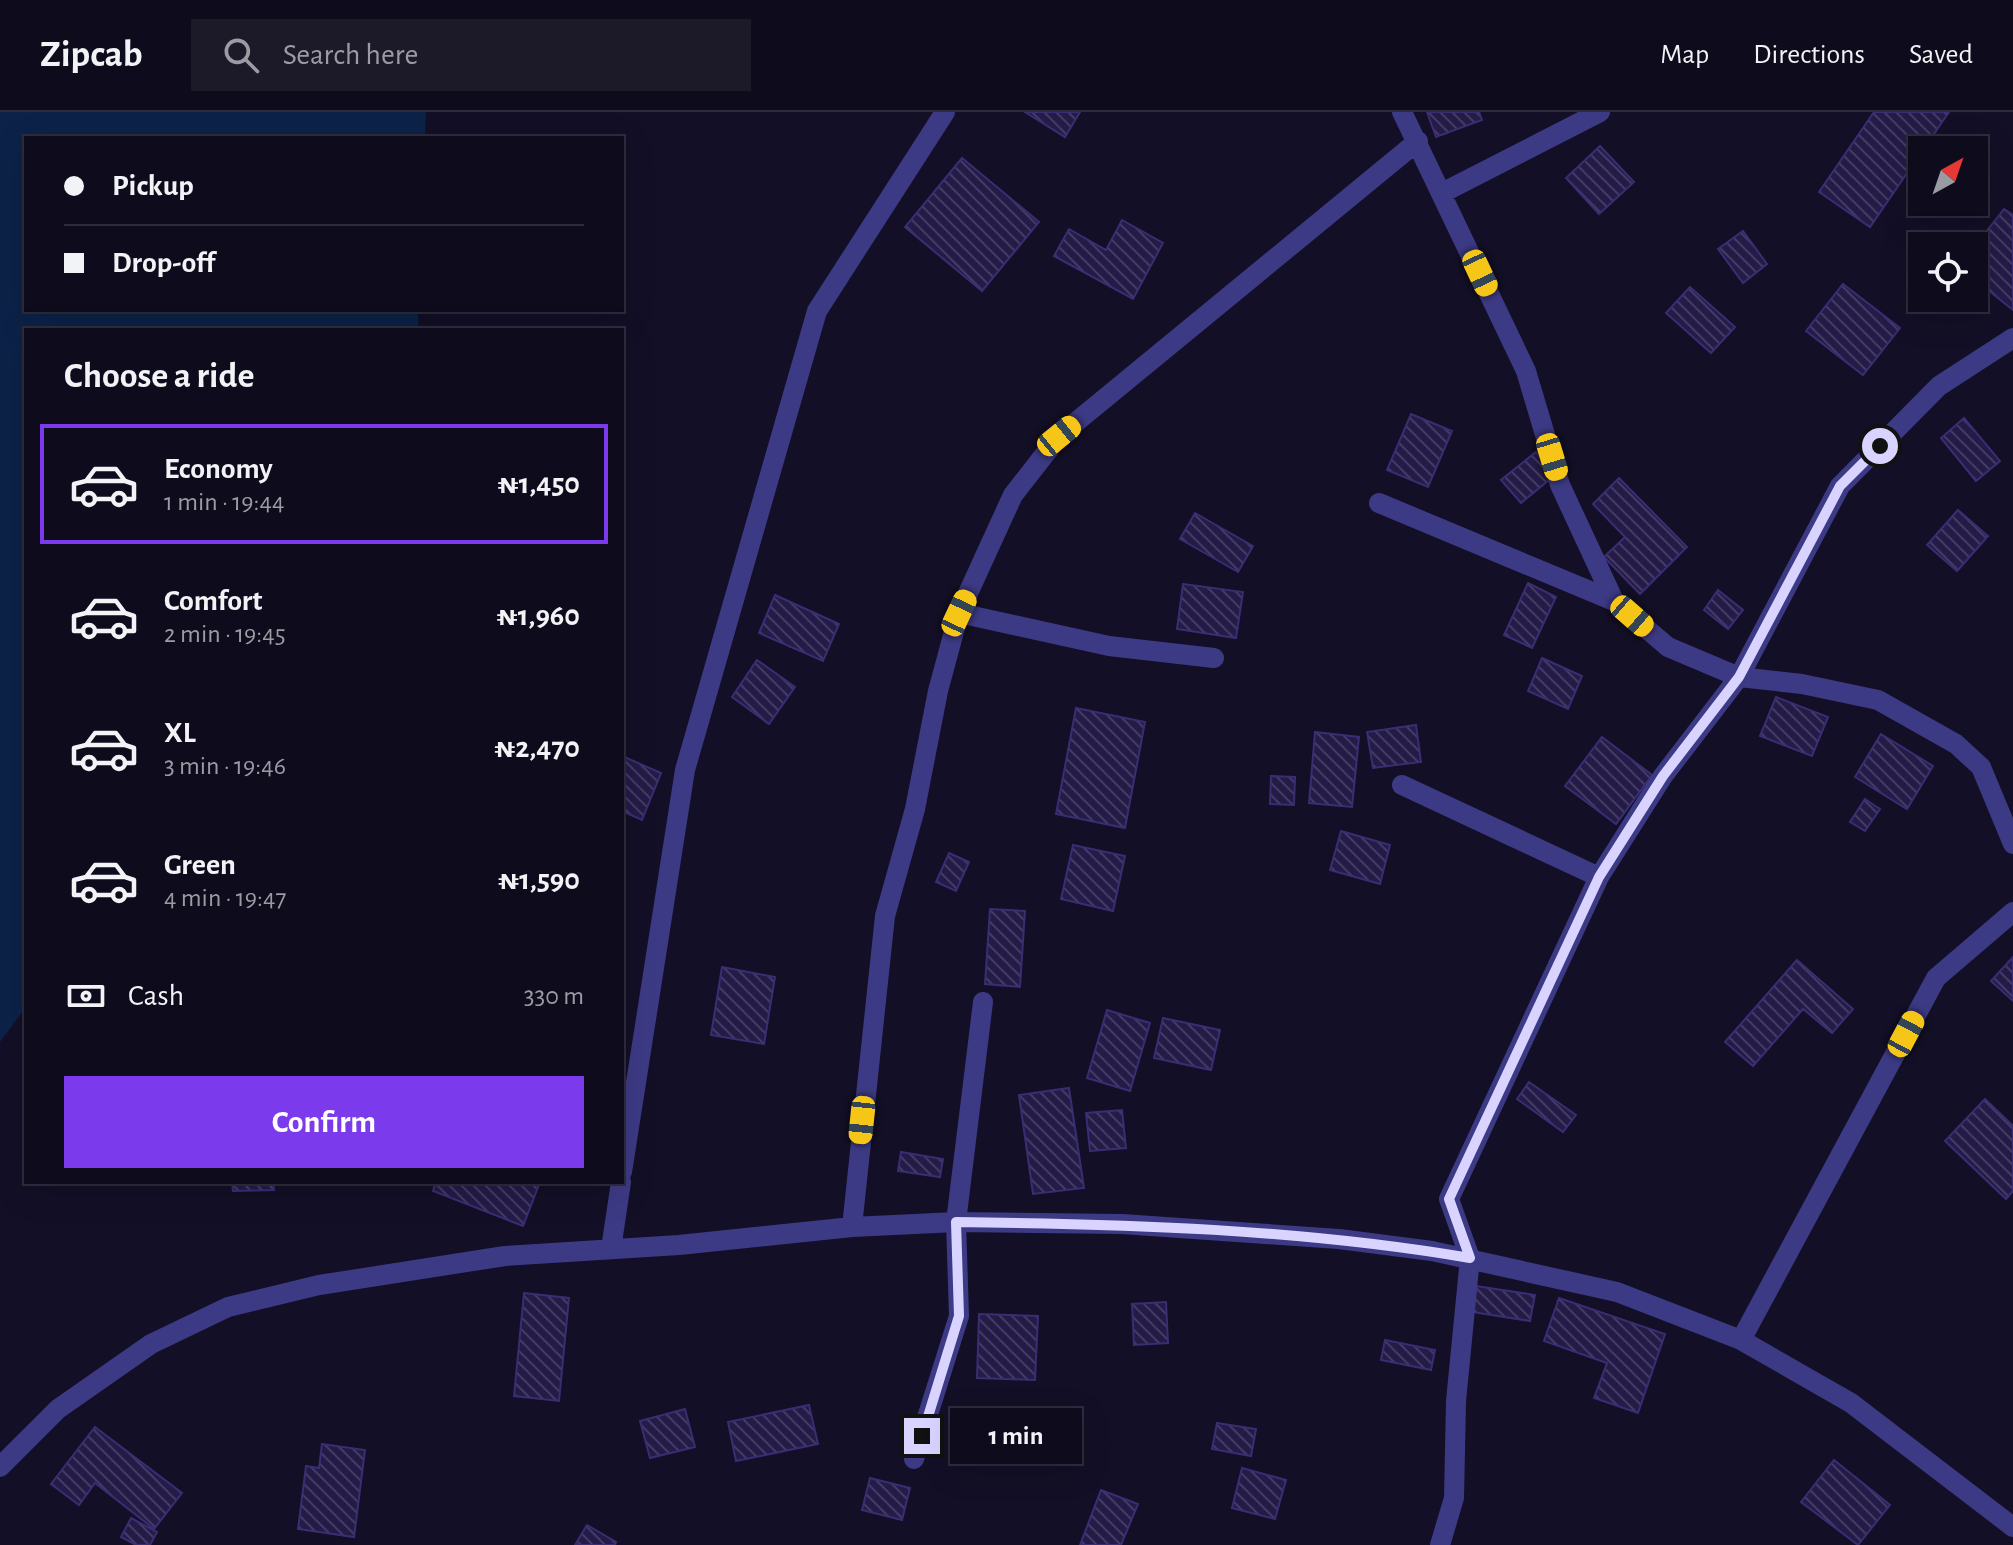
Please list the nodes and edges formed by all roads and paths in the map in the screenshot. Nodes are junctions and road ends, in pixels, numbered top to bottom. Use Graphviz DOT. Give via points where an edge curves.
graph roads {
  1 [pos="945,112"];
  2 [pos="1402,112"];
  3 [pos="1600,112"];
  4 [pos="1418,141"];
  5 [pos="1442,193"];
  6 [pos="2013,338"];
  7 [pos="1379,503"];
  8 [pos="1614,601"];
  9 [pos="959,613"];
  10 [pos="1214,658"];
  11 [pos="1739,677"];
  12 [pos="1402,785"];
  13 [pos="2013,844"];
  14 [pos="1599,877"];
  15 [pos="2013,912"];
  16 [pos="983,1002"];
  17 [pos="624,1159"];
  18 [pos="621,1184"];
  19 [pos="956,1222"];
  20 [pos="852,1227"];
  21 [pos="611,1249"];
  22 [pos="1470,1258"];
  23 [pos="1741,1340"];
  24 [pos="914,1459"];
  25 [pos="0,1467"];
  26 [pos="2013,1527"];
  27 [pos="1440,1545"];
  1 -- 17 [label="street" via="817,311 685,770"];
  2 -- 4 [label="street"];
  3 -- 5 [label="street"];
  4 -- 5 [label="street"];
  4 -- 9 [label="street" via="1059,436 1013,495"];
  5 -- 8 [label="street" via="1526,371 1560,485"];
  6 -- 11 [label="street" via="1939,386 1840,486"];
  7 -- 8 [label="street"];
  8 -- 11 [label="street" via="1668,647"];
  9 -- 10 [label="street" via="1109,646"];
  9 -- 20 [label="street" via="885,916"];
  11 -- 13 [label="street" via="1878,700 1956,744 1981,767"];
  11 -- 14 [label="street" via="1663,776"];
  12 -- 14 [label="street"];
  14 -- 22 [label="street" via="1449,1199"];
  15 -- 23 [label="street" via="1936,978"];
  16 -- 19 [label="street"];
  18 -- 21 [label="street"];
  19 -- 20 [label="street"];
  19 -- 22 [label="street" via="1122,1224 1339,1239"];
  19 -- 24 [label="street" via="959,1316"];
  20 -- 21 [label="street"];
  21 -- 25 [label="street" via="505,1256 319,1285 228,1307 151,1344 58,1409"];
  22 -- 23 [label="street" via="1617,1292"];
  22 -- 27 [label="street" via="1456,1401 1454,1498"];
  23 -- 26 [label="street" via="1851,1403"];
}
